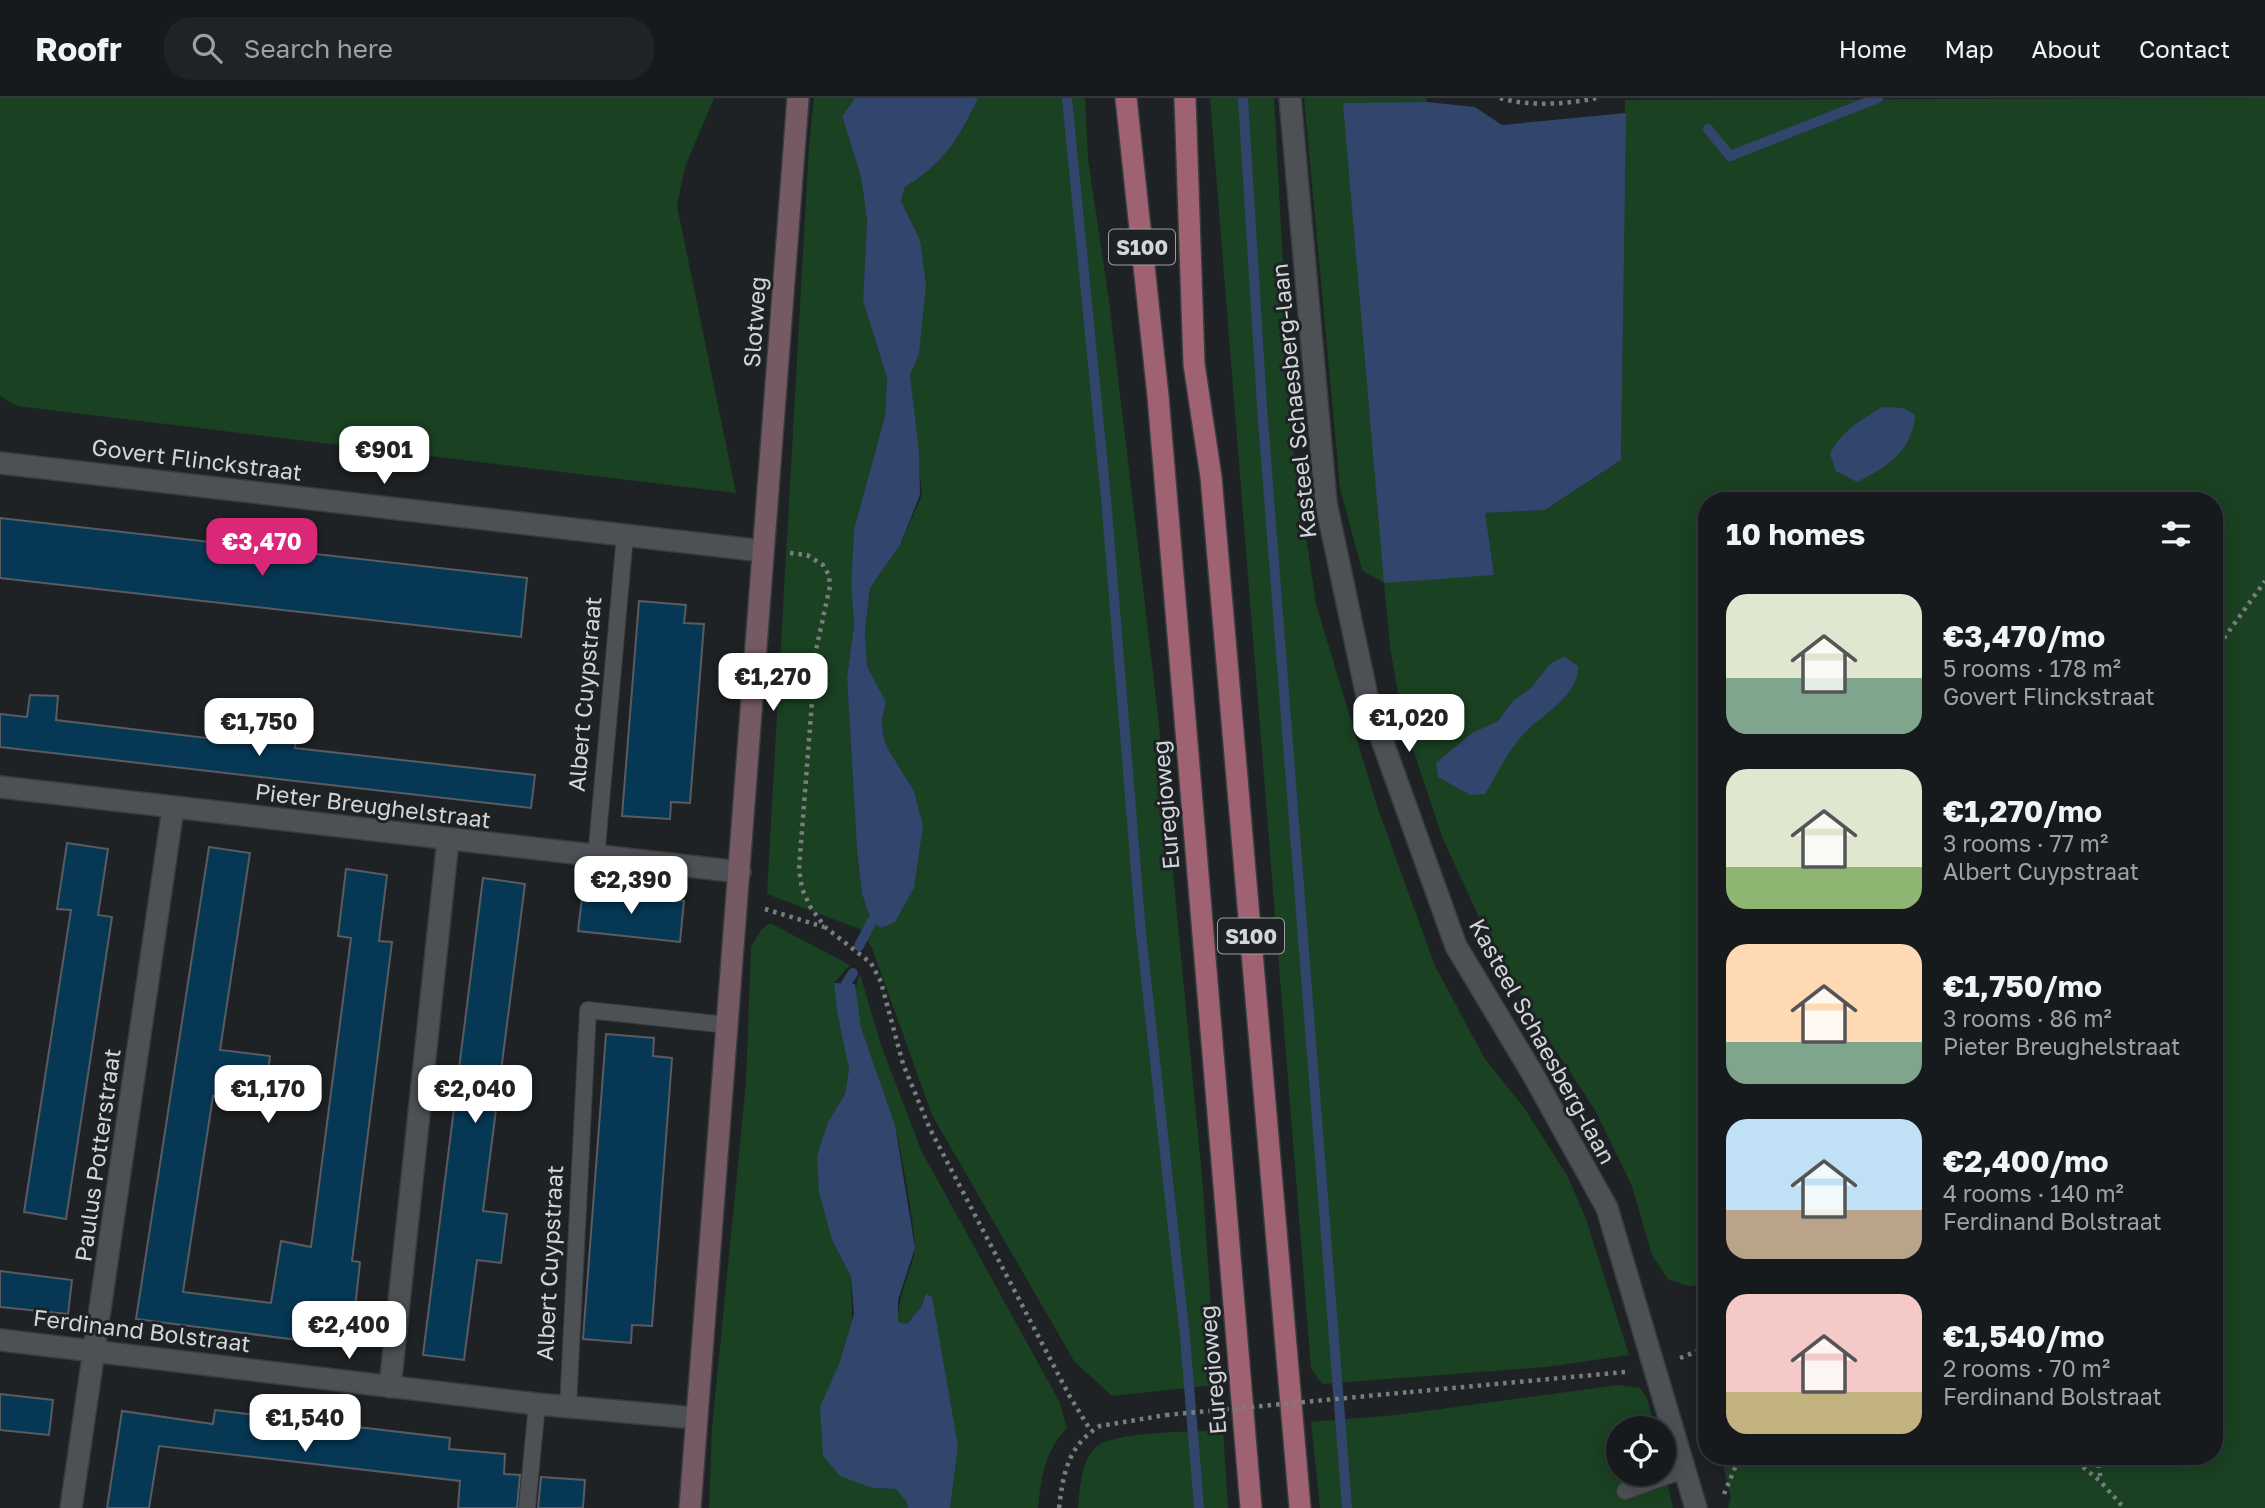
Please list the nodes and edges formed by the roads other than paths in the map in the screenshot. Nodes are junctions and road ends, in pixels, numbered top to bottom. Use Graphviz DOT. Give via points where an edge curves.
graph roads {
  1 [pos="799,98"];
  2 [pos="1126,98"];
  3 [pos="1185,98"];
  4 [pos="1290,98"];
  5 [pos="0,463"];
  6 [pos="625,535"];
  7 [pos="764,551"];
  8 [pos="0,788"];
  9 [pos="173,808"];
  10 [pos="448,840"];
  11 [pos="596,858"];
  12 [pos="740,872"];
  13 [pos="727,1025"];
  14 [pos="0,1340"];
  15 [pos="96,1351"];
  16 [pos="390,1387"];
  17 [pos="537,1404"];
  18 [pos="568,1407"];
  19 [pos="695,1418"];
  20 [pos="1684,1470"];
  21 [pos="1625,1491"];
  22 [pos="71,1508"];
  23 [pos="527,1508"];
  24 [pos="690,1508"];
  25 [pos="1251,1508"];
  26 [pos="1300,1508"];
  27 [pos="1696,1508"];
  1 -- 7 [label="street, Slotweg"];
  2 -- 25 [label="main road, Euregioweg / S100" via="1158,396"];
  3 -- 26 [label="main road, S100" via="1195,364 1211,477"];
  4 -- 20 [label="street, Kasteel Schaesberg-laan" via="1326,503 1368,701 1456,946 1607,1208"];
  5 -- 6 [label="street, Govert Flinckstraat"];
  6 -- 7 [label="street, Govert Flinckstraat"];
  6 -- 11 [label="lane, Albert Cuypstraat"];
  7 -- 12 [label="street"];
  8 -- 9 [label="street, Pieter Breughelstraat"];
  9 -- 10 [label="street, Pieter Breughelstraat"];
  9 -- 15 [label="street, Paulus Potterstraat"];
  10 -- 11 [label="street, Pieter Breughelstraat"];
  10 -- 16 [label="street"];
  11 -- 12 [label="street, Pieter Breughelstraat"];
  12 -- 13 [label="street"];
  13 -- 18 [label="lane, Albert Cuypstraat" via="588,1010"];
  13 -- 19 [label="street"];
  14 -- 15 [label="street, Ferdinand Bolstraat"];
  15 -- 16 [label="street, Ferdinand Bolstraat"];
  15 -- 22 [label="street, Paulus Potterstraat"];
  16 -- 17 [label="street, Ferdinand Bolstraat"];
  17 -- 18 [label="street, Ferdinand Bolstraat"];
  17 -- 23 [label="lane"];
  18 -- 19 [label="street, Ferdinand Bolstraat"];
  19 -- 24 [label="street"];
  20 -- 21 [label="lane"];
  20 -- 27 [label="street, Kasteel Schaesberg-laan"];
}
